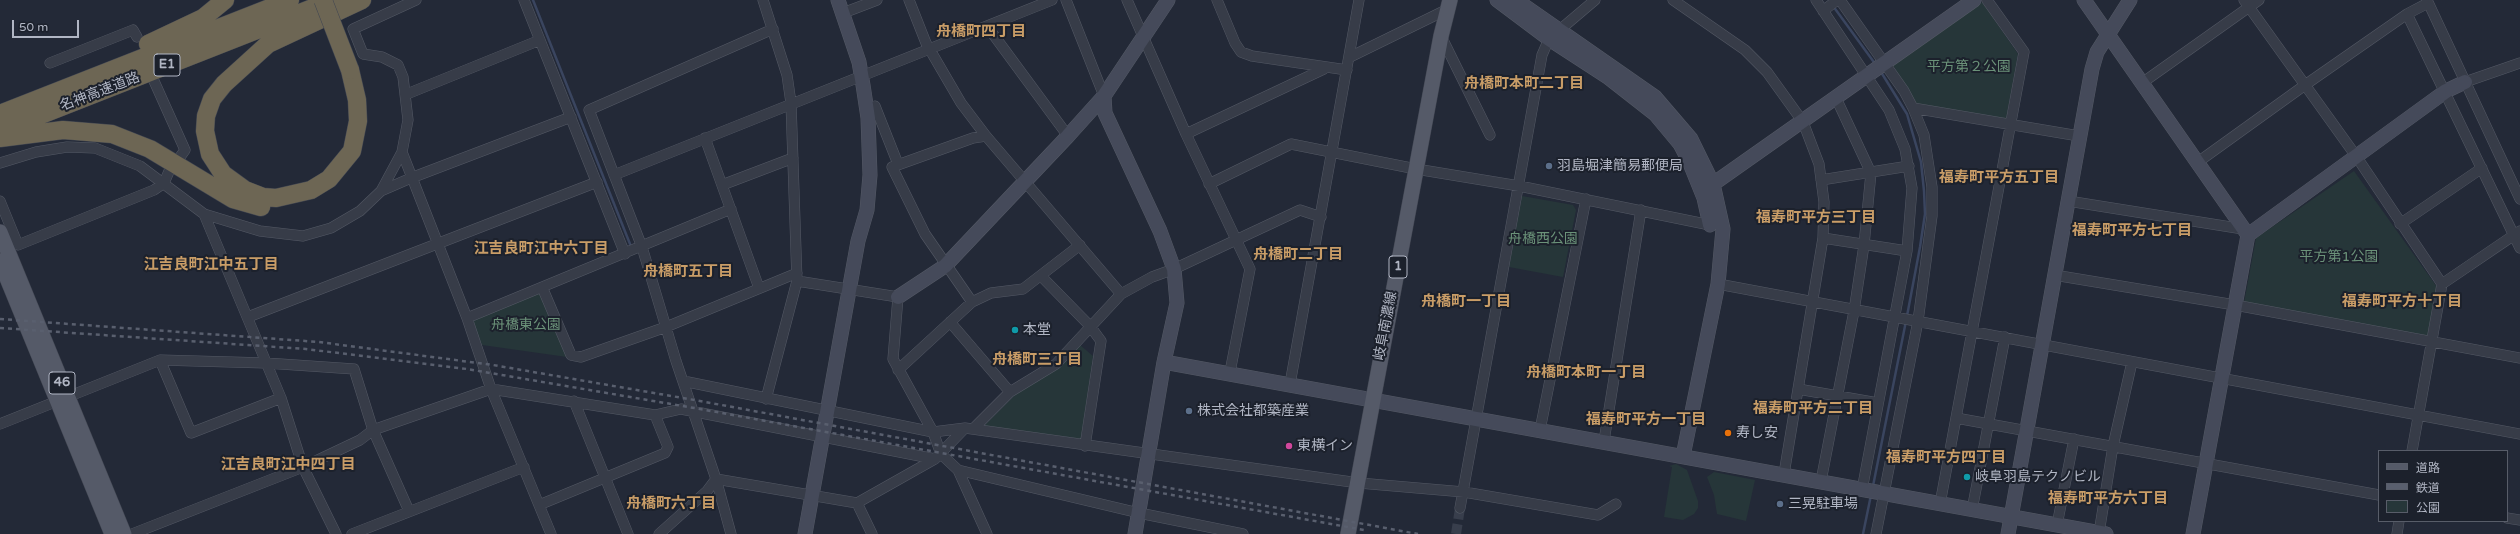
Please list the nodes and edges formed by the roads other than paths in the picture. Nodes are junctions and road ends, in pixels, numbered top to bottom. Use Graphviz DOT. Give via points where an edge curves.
graph roads {
  1 [pos="225,0"];
  2 [pos="290,0"];
  3 [pos="323,0"];
  4 [pos="334,0"];
  5 [pos="362,0"];
  6 [pos="416,0"];
  7 [pos="524,0"];
  8 [pos="763,0"];
  9 [pos="838,0"];
  10 [pos="877,0"];
  11 [pos="909,0"];
  12 [pos="1052,0"];
  13 [pos="1066,0"];
  14 [pos="1127,0"];
  15 [pos="1168,0"];
  16 [pos="1218,0"];
  17 [pos="1359,0"];
  18 [pos="1497,0"];
  19 [pos="1516,0"];
  20 [pos="1595,0"];
  21 [pos="1673,0"];
  22 [pos="1816,0"];
  23 [pos="1837,0"];
  24 [pos="1974,0"];
  25 [pos="1987,0"];
  26 [pos="2084,0"];
  27 [pos="2130,0"];
  28 [pos="2259,0"];
  29 [pos="2427,1"];
  30 [pos="2247,3"];
  31 [pos="1448,5"];
  32 [pos="1824,10"];
  33 [pos="843,13"];
  34 [pos="2407,14"];
  35 [pos="987,26"];
  36 [pos="773,29"];
  37 [pos="1554,34"];
  38 [pos="1441,36"];
  39 [pos="2108,36"];
  40 [pos="137,37"];
  41 [pos="1142,37"];
  42 [pos="540,40"];
  43 [pos="930,50"];
  44 [pos="1350,57"];
  45 [pos="50,62"];
  46 [pos="2520,63"];
  47 [pos="355,68"];
  48 [pos="1324,69"];
  49 [pos="1347,70"];
  50 [pos="1877,70"];
  51 [pos="862,76"];
  52 [pos="154,81"];
  53 [pos="2465,82"];
  54 [pos="2142,83"];
  55 [pos="2305,85"];
  56 [pos="2446,91"];
  57 [pos="407,94"];
  58 [pos="1104,96"];
  59 [pos="1836,98"];
  60 [pos="791,103"];
  61 [pos="876,106"];
  62 [pos="1913,108"];
  63 [pos="0,113"];
  64 [pos="571,117"];
  65 [pos="1803,122"];
  66 [pos="2010,125"];
  67 [pos="0,131"];
  68 [pos="1186,134"];
  69 [pos="1490,135"];
  70 [pos="986,136"];
  71 [pos="1068,136"];
  72 [pos="2079,136"];
  73 [pos="0,138"];
  74 [pos="705,138"];
  75 [pos="402,152"];
  76 [pos="1332,152"];
  77 [pos="2356,156"];
  78 [pos="180,157"];
  79 [pos="793,158"];
  80 [pos="2198,162"];
  81 [pos="0,164"];
  82 [pos="898,164"];
  83 [pos="1909,166"];
  84 [pos="170,168"];
  85 [pos="2482,168"];
  86 [pos="1416,170"];
  87 [pos="1871,173"];
  88 [pos="411,178"];
  89 [pos="614,178"];
  90 [pos="1025,180"];
  91 [pos="1821,180"];
  92 [pos="164,182"];
  93 [pos="599,184"];
  94 [pos="1209,184"];
  95 [pos="1713,184"];
  96 [pos="722,185"];
  97 [pos="1519,186"];
  98 [pos="381,191"];
  99 [pos="1586,199"];
  100 [pos="2520,199"];
  101 [pos="0,200"];
  102 [pos="2068,202"];
  103 [pos="731,209"];
  104 [pos="1640,210"];
  105 [pos="204,214"];
  106 [pos="1321,217"];
  107 [pos="2400,224"];
  108 [pos="1710,225"];
  109 [pos="2245,232"];
  110 [pos="2517,233"];
  111 [pos="7,238"];
  112 [pos="1823,238"];
  113 [pos="1237,240"];
  114 [pos="438,245"];
  115 [pos="1080,245"];
  116 [pos="1864,245"];
  117 [pos="642,247"];
  118 [pos="2520,248"];
  119 [pos="1907,250"];
  120 [pos="625,254"];
  121 [pos="0,261"];
  122 [pos="945,266"];
  123 [pos="1174,269"];
  124 [pos="2054,275"];
  125 [pos="1041,276"];
  126 [pos="797,277"];
  127 [pos="1718,284"];
  128 [pos="2442,284"];
  129 [pos="542,287"];
  130 [pos="759,288"];
  131 [pos="850,290"];
  132 [pos="1121,294"];
  133 [pos="898,297"];
  134 [pos="972,302"];
  135 [pos="1812,302"];
  136 [pos="2235,305"];
  137 [pos="1854,311"];
  138 [pos="248,317"];
  139 [pos="1896,317"];
  140 [pos="467,318"];
  141 [pos="1914,321"];
  142 [pos="950,322"];
  143 [pos="1090,326"];
  144 [pos="666,327"];
  145 [pos="1973,332"];
  146 [pos="2005,338"];
  147 [pos="2432,342"];
  148 [pos="2042,344"];
  149 [pos="2520,358"];
  150 [pos="160,360"];
  151 [pos="1164,362"];
  152 [pos="2132,362"];
  153 [pos="266,363"];
  154 [pos="898,370"];
  155 [pos="1230,372"];
  156 [pos="2222,379"];
  157 [pos="683,381"];
  158 [pos="1290,384"];
  159 [pos="491,388"];
  160 [pos="1798,389"];
  161 [pos="1010,392"];
  162 [pos="1837,395"];
  163 [pos="281,398"];
  164 [pos="63,399"];
  165 [pos="766,399"];
  166 [pos="1373,400"];
  167 [pos="574,401"];
  168 [pos="1878,403"];
  169 [pos="693,411"];
  170 [pos="827,411"];
  171 [pos="2419,414"];
  172 [pos="655,416"];
  173 [pos="1476,418"];
  174 [pos="1956,418"];
  175 [pos="0,424"];
  176 [pos="1989,424"];
  177 [pos="969,429"];
  178 [pos="373,430"];
  179 [pos="1540,430"];
  180 [pos="2027,431"];
  181 [pos="933,432"];
  182 [pos="2520,434"];
  183 [pos="823,436"];
  184 [pos="2074,439"];
  185 [pos="1604,441"];
  186 [pos="1085,446"];
  187 [pos="2113,446"];
  188 [pos="2412,450"];
  189 [pos="1148,454"];
  190 [pos="938,456"];
  191 [pos="1683,456"];
  192 [pos="2206,463"];
  193 [pos="302,466"];
  194 [pos="524,467"];
  195 [pos="958,470"];
  196 [pos="1784,474"];
  197 [pos="716,479"];
  198 [pos="605,480"];
  199 [pos="1821,481"];
  200 [pos="1359,483"];
  201 [pos="1464,492"];
  202 [pos="1872,492"];
  203 [pos="811,494"];
  204 [pos="2378,495"];
  205 [pos="857,503"];
  206 [pos="1616,504"];
  207 [pos="1940,504"];
  208 [pos="539,505"];
  209 [pos="1460,508"];
  210 [pos="1972,510"];
  211 [pos="409,511"];
  212 [pos="1139,513"];
  213 [pos="2012,517"];
  214 [pos="2508,518"];
  215 [pos="2520,520"];
  216 [pos="2399,522"];
  217 [pos="2057,525"];
  218 [pos="548,533"];
  219 [pos="984,533"];
  220 [pos="2103,533"];
  221 [pos="112,534"];
  222 [pos="124,534"];
  223 [pos="132,534"];
  224 [pos="336,534"];
  225 [pos="352,534"];
  226 [pos="628,534"];
  227 [pos="659,534"];
  228 [pos="731,534"];
  229 [pos="805,534"];
  230 [pos="872,534"];
  231 [pos="1135,534"];
  232 [pos="1242,534"];
  233 [pos="1348,534"];
  234 [pos="1876,534"];
  235 [pos="2008,534"];
  236 [pos="2193,534"];
  237 [pos="2397,534"];
  1 -- 63 [label="highway" via="203,18"];
  2 -- 63 [label="highway, 名神高速道路 / E1"];
  3 -- 47 [label="highway, bridge"];
  4 -- 47 [label="highway"];
  4 -- 67 [label="highway, 名神高速道路 / E1"];
  5 -- 47 [label="highway" via="268,44 224,84 212,99 206,116 205,130 210,154 223,174 245,190 263,197 276,198 311,190 329,179 352,151 358,121"];
  6 -- 57 [label="street" via="353,29 363,54 382,57 398,66"];
  7 -- 42 [label="street"];
  8 -- 36 [label="street"];
  9 -- 33 [label="street"];
  10 -- 33 [label="street"];
  11 -- 43 [label="street"];
  12 -- 35 [label="street"];
  13 -- 58 [label="street"];
  14 -- 41 [label="street"];
  15 -- 41 [label="street"];
  16 -- 48 [label="street" via="1241,52"];
  17 -- 44 [label="street"];
  18 -- 37 [label="street"];
  19 -- 37 [label="street"];
  20 -- 37 [label="street"];
  21 -- 65 [label="street" via="1745,50 1778,86"];
  22 -- 32 [label="street"];
  23 -- 32 [label="street"];
  23 -- 50 [label="street"];
  24 -- 50 [label="street"];
  25 -- 66 [label="street" via="2024,52"];
  26 -- 39 [label="street"];
  27 -- 39 [label="street"];
  28 -- 30 [label="street"];
  29 -- 34 [label="street"];
  29 -- 53 [label="street"];
  30 -- 54 [label="street"];
  30 -- 55 [label="street"];
  31 -- 38 [label="main road, 岐阜南濃線 / 1"];
  31 -- 44 [label="street"];
  32 -- 50 [label="street"];
  33 -- 51 [label="street"];
  34 -- 55 [label="street"];
  34 -- 56 [label="street"];
  35 -- 43 [label="street"];
  35 -- 71 [label="street"];
  36 -- 60 [label="street" via="787,75"];
  36 -- 89 [label="street" via="589,110"];
  37 -- 95 [label="street" via="1655,97 1691,139"];
  37 -- 97 [label="street" via="1542,55"];
  37 -- 108 [label="street" via="1667,126 1689,161 1704,198"];
  38 -- 69 [label="street"];
  38 -- 86 [label="main road, 岐阜南濃線 / 1"];
  39 -- 54 [label="street"];
  39 -- 72 [label="street" via="2097,52 2092,69"];
  40 -- 45 [label="street" via="133,30"];
  41 -- 58 [label="street"];
  41 -- 68 [label="street"];
  42 -- 57 [label="street"];
  42 -- 64 [label="street"];
  43 -- 51 [label="street"];
  43 -- 70 [label="street" via="961,103"];
  44 -- 49 [label="street"];
  46 -- 53 [label="street"];
  47 -- 73 [label="highway" via="370,104 368,136 359,159 335,188 321,197 291,208 259,207 233,200 150,149 112,134 63,130"];
  48 -- 49 [label="street"];
  48 -- 68 [label="street"];
  49 -- 76 [label="street"];
  50 -- 59 [label="street"];
  50 -- 62 [label="street"];
  50 -- 83 [label="street"];
  51 -- 60 [label="street"];
  51 -- 131 [label="street" via="868,118 870,176 867,210 858,242"];
  52 -- 78 [label="street" via="185,150"];
  53 -- 56 [label="street"];
  53 -- 100 [label="street"];
  54 -- 80 [label="street"];
  55 -- 77 [label="street"];
  55 -- 80 [label="street"];
  56 -- 77 [label="street"];
  56 -- 85 [label="street"];
  57 -- 75 [label="street" via="408,120"];
  58 -- 71 [label="street"];
  58 -- 123 [label="street" via="1105,113 1160,231"];
  59 -- 65 [label="street"];
  59 -- 87 [label="street"];
  60 -- 74 [label="street"];
  60 -- 79 [label="street"];
  61 -- 82 [label="street"];
  62 -- 66 [label="street"];
  62 -- 141 [label="street" via="1924,135 1932,187 1932,216"];
  64 -- 88 [label="street"];
  64 -- 93 [label="street"];
  65 -- 91 [label="street" via="1819,164"];
  65 -- 95 [label="street"];
  66 -- 72 [label="street"];
  66 -- 145 [label="street"];
  68 -- 94 [label="street"];
  70 -- 82 [label="street" via="973,138"];
  70 -- 90 [label="street"];
  71 -- 90 [label="street"];
  72 -- 102 [label="street"];
  74 -- 89 [label="street"];
  74 -- 96 [label="street"];
  75 -- 88 [label="street"];
  75 -- 98 [label="street"];
  76 -- 86 [label="street"];
  76 -- 94 [label="street" via="1291,144"];
  76 -- 106 [label="street"];
  77 -- 107 [label="street"];
  77 -- 109 [label="street"];
  79 -- 96 [label="street"];
  79 -- 126 [label="street"];
  80 -- 109 [label="street"];
  81 -- 92 [label="street" via="36,152 67,147 95,148 140,166"];
  82 -- 122 [label="street" via="892,167 925,234"];
  83 -- 87 [label="street"];
  83 -- 119 [label="street" via="1912,188"];
  84 -- 92 [label="street"];
  85 -- 107 [label="street"];
  85 -- 110 [label="street"];
  86 -- 97 [label="street"];
  86 -- 166 [label="main road, 岐阜南濃線 / 1"];
  87 -- 91 [label="street"];
  87 -- 116 [label="street"];
  88 -- 98 [label="street"];
  88 -- 114 [label="street"];
  89 -- 93 [label="street"];
  89 -- 117 [label="street"];
  90 -- 115 [label="street"];
  90 -- 122 [label="street"];
  91 -- 112 [label="street" via="1824,202"];
  92 -- 105 [label="street"];
  92 -- 111 [label="street" via="154,190 18,245"];
  93 -- 114 [label="street"];
  93 -- 120 [label="street"];
  94 -- 113 [label="street"];
  95 -- 127 [label="street" via="1723,228"];
  96 -- 103 [label="street"];
  97 -- 99 [label="street"];
  97 -- 173 [label="street"];
  98 -- 105 [label="street" via="360,211 331,228 303,236 260,231"];
  99 -- 104 [label="street"];
  99 -- 179 [label="street"];
  101 -- 111 [label="street"];
  102 -- 109 [label="street"];
  102 -- 124 [label="street"];
  103 -- 117 [label="street"];
  103 -- 130 [label="street"];
  104 -- 108 [label="street"];
  104 -- 185 [label="street"];
  105 -- 138 [label="street"];
  106 -- 113 [label="street" via="1300,210"];
  106 -- 158 [label="street"];
  107 -- 128 [label="street"];
  109 -- 136 [label="street"];
  110 -- 118 [label="street"];
  110 -- 128 [label="street"];
  111 -- 164 [label="main road, 46"];
  112 -- 116 [label="street"];
  112 -- 135 [label="street"];
  113 -- 123 [label="street"];
  113 -- 155 [label="street" via="1250,268"];
  114 -- 138 [label="street"];
  114 -- 140 [label="street"];
  115 -- 125 [label="street"];
  115 -- 132 [label="street"];
  116 -- 119 [label="street"];
  116 -- 137 [label="street"];
  117 -- 120 [label="street"];
  117 -- 144 [label="street"];
  119 -- 139 [label="street"];
  120 -- 129 [label="street"];
  121 -- 164 [label="main road, 46"];
  122 -- 133 [label="street"];
  122 -- 134 [label="street"];
  123 -- 132 [label="street" via="1152,277"];
  123 -- 151 [label="street" via="1177,303"];
  124 -- 136 [label="street"];
  124 -- 148 [label="street"];
  125 -- 134 [label="street" via="1024,289 992,293"];
  125 -- 143 [label="street"];
  126 -- 130 [label="street"];
  126 -- 131 [label="street"];
  126 -- 165 [label="street"];
  127 -- 135 [label="street"];
  127 -- 191 [label="street"];
  128 -- 147 [label="street"];
  129 -- 140 [label="street"];
  129 -- 144 [label="street" via="571,355 581,357"];
  130 -- 144 [label="street"];
  131 -- 133 [label="street"];
  131 -- 170 [label="street"];
  132 -- 143 [label="street"];
  133 -- 154 [label="street" via="893,359"];
  134 -- 142 [label="street"];
  135 -- 137 [label="street"];
  135 -- 160 [label="street"];
  136 -- 147 [label="street"];
  136 -- 156 [label="street"];
  137 -- 139 [label="street"];
  137 -- 162 [label="street"];
  138 -- 153 [label="street"];
  139 -- 141 [label="street"];
  139 -- 168 [label="street"];
  140 -- 159 [label="street"];
  141 -- 145 [label="street"];
  141 -- 202 [label="street"];
  142 -- 154 [label="street"];
  142 -- 161 [label="street"];
  143 -- 161 [label="street" via="1056,364"];
  143 -- 186 [label="street" via="1101,341"];
  144 -- 157 [label="street"];
  145 -- 146 [label="street"];
  145 -- 174 [label="street"];
  146 -- 148 [label="street"];
  146 -- 176 [label="street"];
  147 -- 149 [label="street"];
  147 -- 171 [label="street"];
  148 -- 152 [label="street"];
  148 -- 180 [label="street"];
  150 -- 153 [label="street"];
  150 -- 163 [label="street" via="191,433"];
  150 -- 164 [label="street"];
  151 -- 155 [label="street"];
  151 -- 189 [label="street"];
  152 -- 156 [label="street"];
  152 -- 187 [label="street"];
  153 -- 163 [label="street"];
  153 -- 178 [label="street" via="354,370"];
  154 -- 181 [label="street"];
  155 -- 158 [label="street"];
  156 -- 171 [label="street"];
  156 -- 192 [label="street"];
  157 -- 165 [label="street"];
  157 -- 169 [label="street"];
  158 -- 166 [label="street"];
  159 -- 167 [label="street"];
  159 -- 178 [label="street"];
  159 -- 194 [label="street"];
  160 -- 162 [label="street"];
  160 -- 196 [label="street"];
  161 -- 177 [label="street"];
  162 -- 168 [label="street"];
  162 -- 199 [label="street"];
  163 -- 193 [label="street"];
  164 -- 175 [label="street"];
  164 -- 221 [label="main road, 46"];
  164 -- 222 [label="main road, 46"];
  165 -- 170 [label="street"];
  166 -- 173 [label="street"];
  166 -- 200 [label="main road, 岐阜南濃線 / 1"];
  167 -- 172 [label="street"];
  167 -- 198 [label="street"];
  168 -- 202 [label="street"];
  169 -- 172 [label="street" via="681,409"];
  169 -- 183 [label="street"];
  169 -- 197 [label="street"];
  170 -- 181 [label="street"];
  170 -- 183 [label="street"];
  171 -- 182 [label="street"];
  171 -- 188 [label="street"];
  172 -- 198 [label="street" via="668,447 665,453"];
  173 -- 179 [label="street"];
  173 -- 201 [label="street"];
  174 -- 176 [label="street"];
  174 -- 207 [label="street"];
  176 -- 180 [label="street"];
  176 -- 210 [label="street"];
  177 -- 181 [label="street"];
  177 -- 186 [label="street"];
  177 -- 190 [label="street"];
  178 -- 193 [label="street" via="360,440"];
  178 -- 211 [label="street"];
  179 -- 185 [label="street"];
  180 -- 184 [label="street"];
  180 -- 213 [label="street"];
  181 -- 190 [label="street"];
  183 -- 190 [label="street"];
  183 -- 203 [label="street"];
  184 -- 187 [label="street"];
  184 -- 217 [label="street"];
  185 -- 191 [label="street"];
  186 -- 189 [label="street"];
  187 -- 192 [label="street"];
  187 -- 220 [label="street"];
  189 -- 200 [label="street"];
  189 -- 212 [label="street"];
  190 -- 195 [label="street"];
  190 -- 205 [label="street"];
  191 -- 196 [label="street"];
  192 -- 204 [label="street"];
  192 -- 236 [label="street"];
  193 -- 223 [label="street"];
  193 -- 224 [label="street"];
  194 -- 208 [label="street"];
  194 -- 211 [label="street"];
  195 -- 212 [label="street"];
  195 -- 219 [label="street"];
  196 -- 199 [label="street"];
  197 -- 203 [label="street"];
  197 -- 227 [label="street" via="707,492"];
  197 -- 228 [label="street"];
  198 -- 208 [label="street"];
  198 -- 226 [label="street"];
  199 -- 202 [label="street"];
  200 -- 201 [label="street"];
  200 -- 233 [label="main road, 岐阜南濃線 / 1"];
  201 -- 206 [label="street" via="1598,515"];
  201 -- 209 [label="street"];
  202 -- 207 [label="street"];
  202 -- 234 [label="street"];
  203 -- 205 [label="street"];
  203 -- 229 [label="street"];
  205 -- 230 [label="street"];
  207 -- 210 [label="street"];
  208 -- 218 [label="street"];
  210 -- 213 [label="street"];
  211 -- 225 [label="street"];
  212 -- 231 [label="street"];
  212 -- 232 [label="street"];
  213 -- 217 [label="street"];
  213 -- 235 [label="street"];
  214 -- 215 [label="street"];
  216 -- 237 [label="street"];
  217 -- 220 [label="street"];
}
